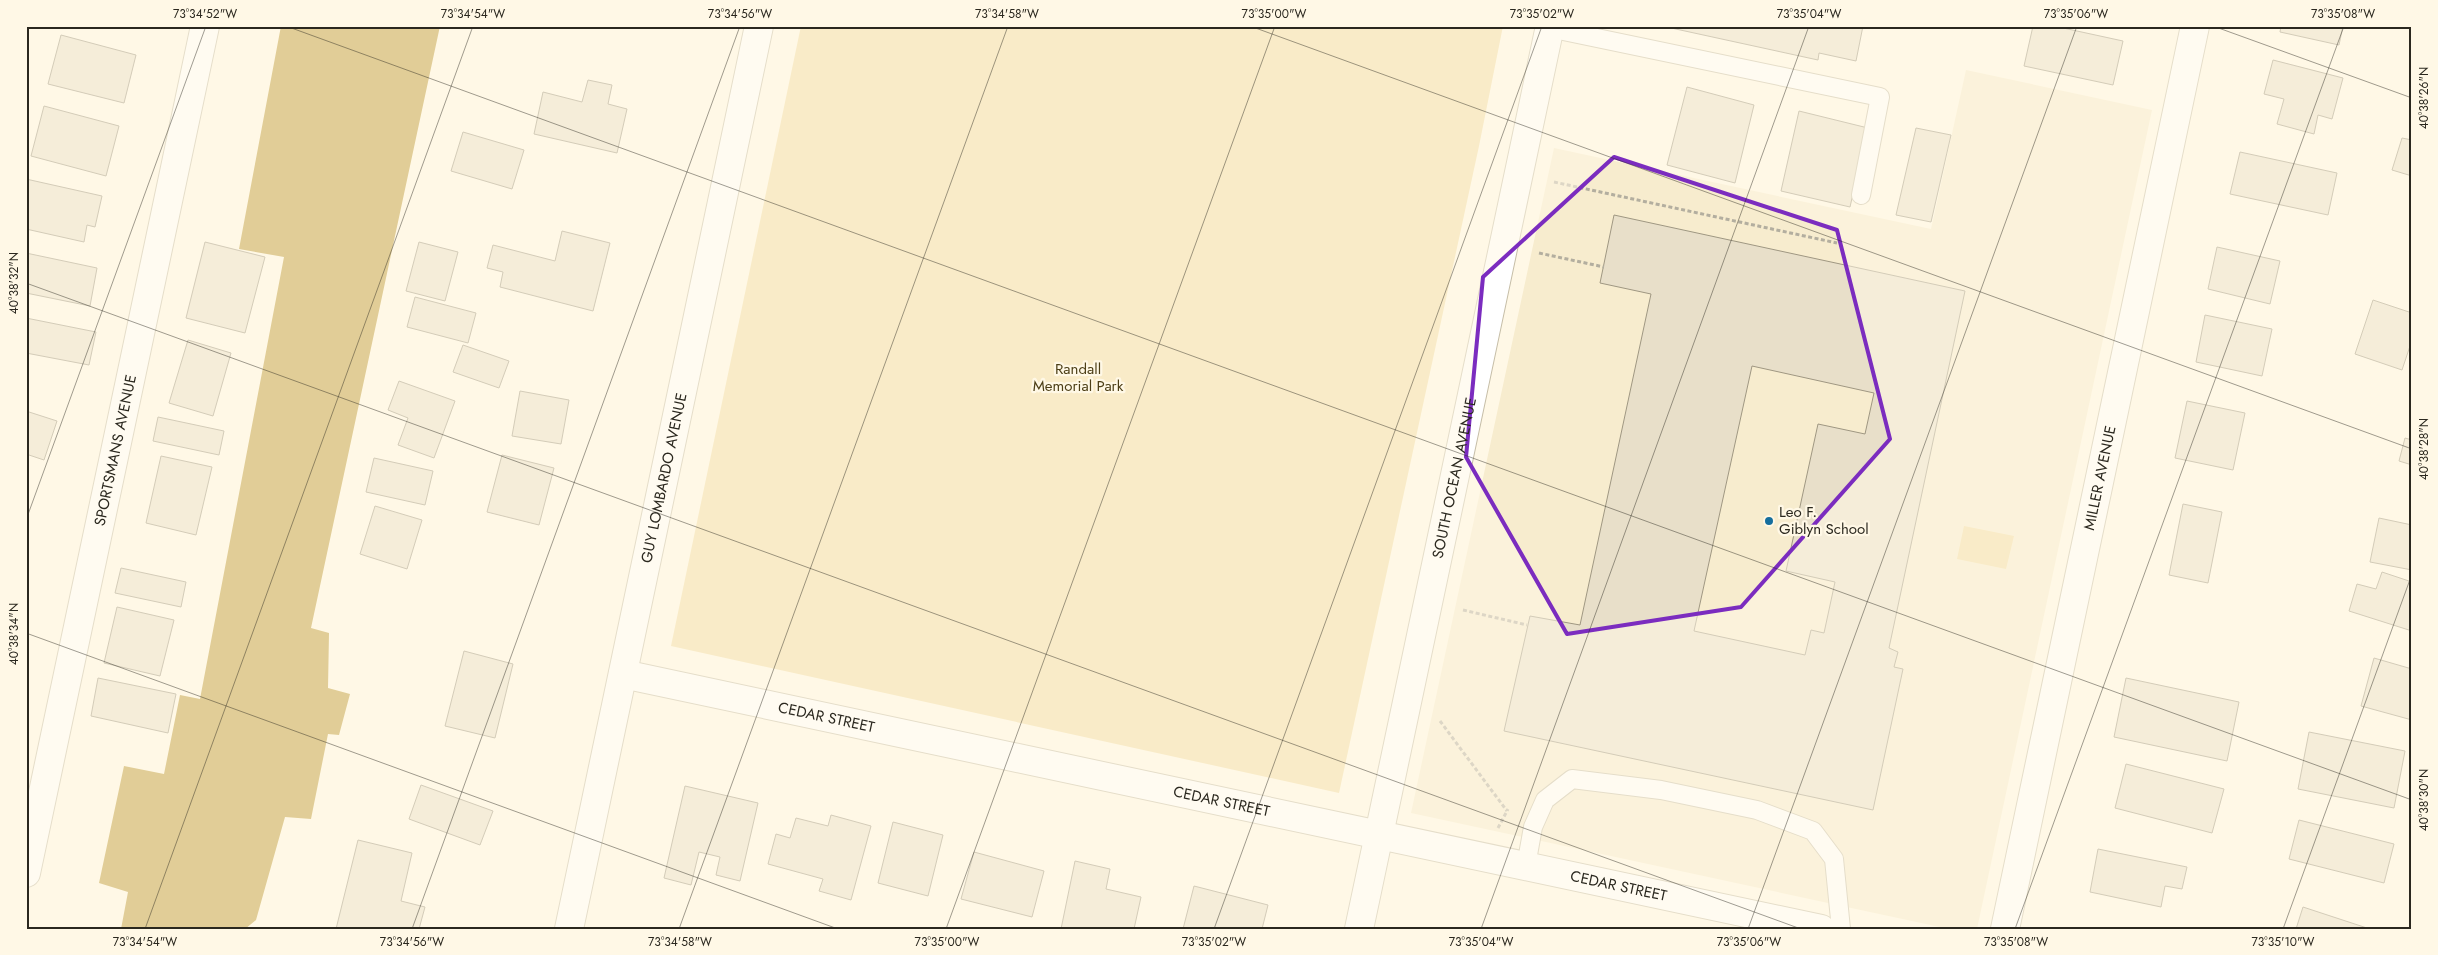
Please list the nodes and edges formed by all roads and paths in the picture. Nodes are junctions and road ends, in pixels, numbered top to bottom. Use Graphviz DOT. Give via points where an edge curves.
graph roads {
  1 [pos="205,26"];
  2 [pos="759,26"];
  3 [pos="2195,26"];
  4 [pos="1549,27"];
  5 [pos="1554,182"];
  6 [pos="1861,194"];
  7 [pos="1837,243"];
  8 [pos="1539,253"];
  9 [pos="1604,267"];
  10 [pos="1464,610"];
  11 [pos="1527,625"];
  12 [pos="623,674"];
  13 [pos="1440,721"];
  14 [pos="1507,811"];
  15 [pos="1379,834"];
  16 [pos="1526,866"];
  17 [pos="26,873"];
  18 [pos="569,929"];
  19 [pos="1359,929"];
  20 [pos="1821,929"];
  21 [pos="1841,929"];
  22 [pos="2004,929"];
  1 -- 17 [label="street, SPORTSMANS AVENUE"];
  2 -- 12 [label="street, GUY LOMBARDO AVENUE"];
  3 -- 22 [label="street, MILLER AVENUE"];
  4 -- 6 [label="lane" via="1880,97"];
  4 -- 15 [label="street, SOUTH OCEAN AVENUE"];
  5 -- 7 [label="path"];
  8 -- 9 [label="path"];
  10 -- 11 [label="path"];
  12 -- 15 [label="street, CEDAR STREET"];
  12 -- 18 [label="street, GUY LOMBARDO AVENUE"];
  13 -- 14 [label="path"];
  15 -- 16 [label="street, CEDAR STREET"];
  15 -- 19 [label="street, SOUTH OCEAN AVENUE"];
  16 -- 20 [label="street, CEDAR STREET"];
  16 -- 21 [label="lane" via="1533,826 1545,800 1572,779 1661,790 1757,810 1813,831 1834,859"];
}
